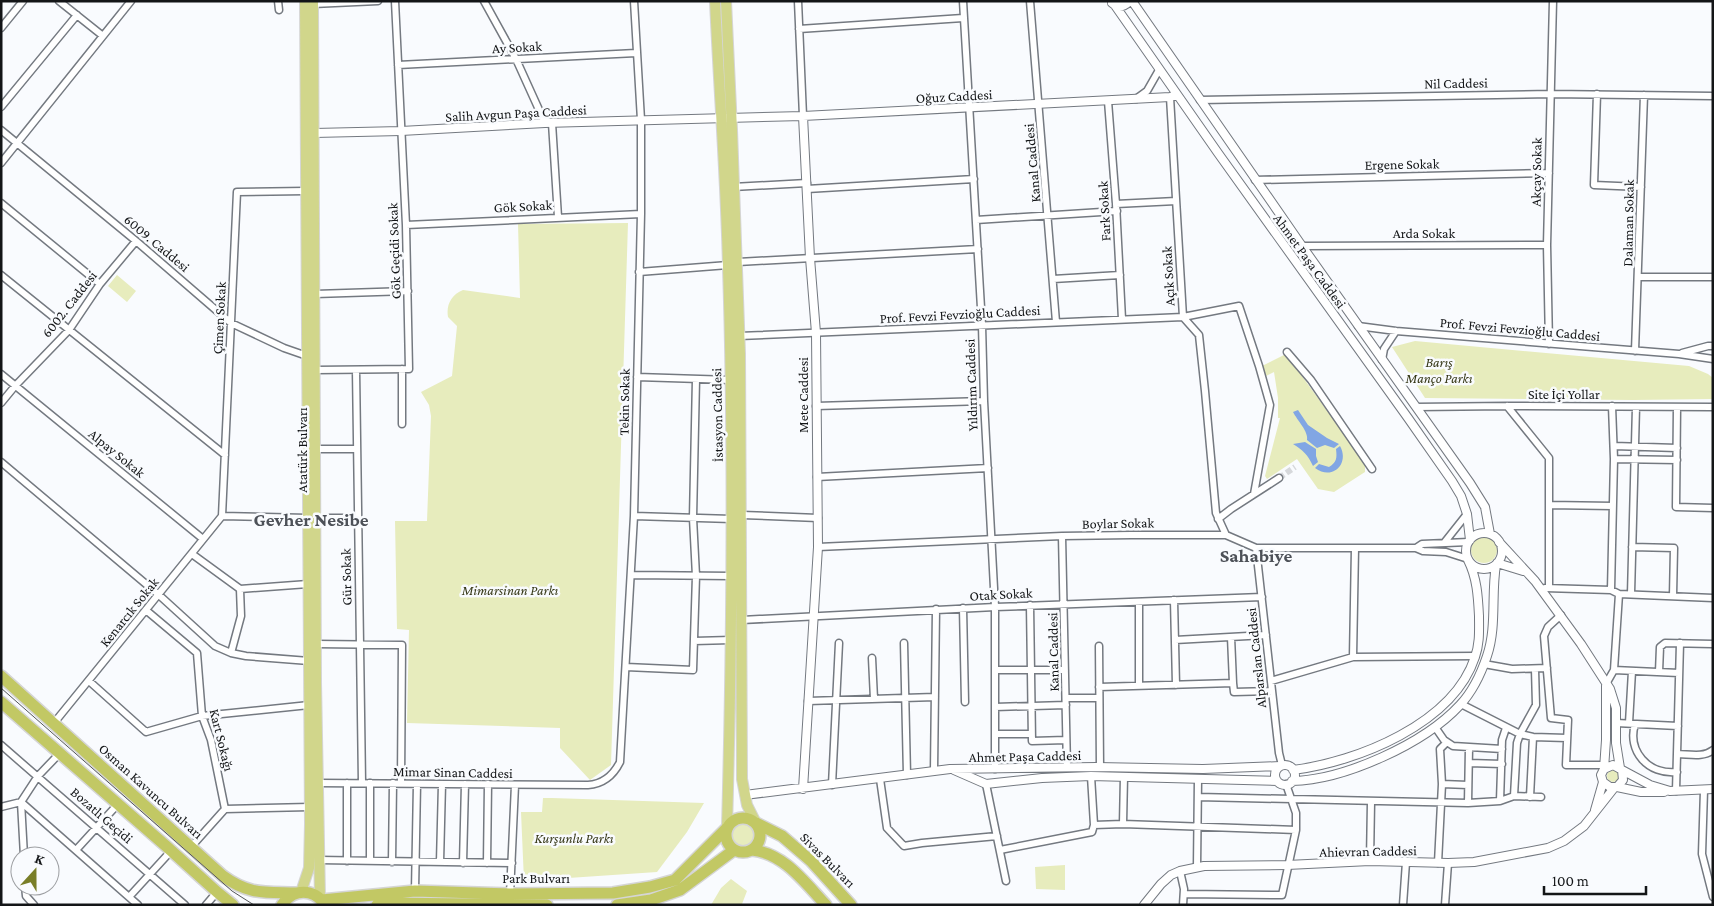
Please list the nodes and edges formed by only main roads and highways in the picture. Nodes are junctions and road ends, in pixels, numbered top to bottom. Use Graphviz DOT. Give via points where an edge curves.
graph roads {
  1 [pos="715,1"];
  2 [pos="726,1"];
  3 [pos="310,2"];
  4 [pos="733,264"];
  5 [pos="737,517"];
  6 [pos="312,518"];
  7 [pos="2,679"];
  8 [pos="1,702"];
  9 [pos="756,823"];
  10 [pos="727,828"];
  11 [pos="734,850"];
  12 [pos="752,850"];
  13 [pos="298,892"];
  14 [pos="322,901"];
  15 [pos="233,905"];
  16 [pos="282,905"];
  17 [pos="377,905"];
  18 [pos="546,905"];
  19 [pos="617,905"];
  20 [pos="826,905"];
  21 [pos="851,905"];
  1 -- 4 [label="main road, İstasyon Caddesi" via="720,118"];
  2 -- 4 [label="main road, İstasyon Caddesi" via="732,118"];
  3 -- 6 [label="main road, Atatürk Bulvarı" via="306,190"];
  3 -- 6 [label="main road, Atatürk Bulvarı" via="316,370"];
  4 -- 5 [label="main road, İstasyon Caddesi" via="731,380"];
  4 -- 5 [label="main road, İstasyon Caddesi" via="739,336"];
  5 -- 9 [label="main road, İstasyon Caddesi" via="742,620 742,779 747,805"];
  5 -- 10 [label="main road, İstasyon Caddesi" via="732,576"];
  6 -- 13 [label="main road, Atatürk Bulvarı" via="308,584 309,868"];
  6 -- 14 [label="main road, Atatürk Bulvarı"];
  7 -- 13 [label="highway, Osman Kavuncu Bulvarı" via="235,885 250,891"];
  8 -- 15 [label="highway"];
  9 -- 10 [label="highway" via="742,818"];
  9 -- 12 [label="highway" via="760,838"];
  9 -- 21 [label="highway, Sivas Bulvarı" via="782,836 812,861"];
  10 -- 11 [label="highway" via="727,842"];
  10 -- 14 [label="highway, Park Bulvarı" via="675,880 650,888 613,894 415,891"];
  11 -- 12 [label="highway"];
  11 -- 19 [label="highway" via="680,890 651,900"];
  12 -- 20 [label="highway" via="780,860"];
  13 -- 14 [label="highway, Osman Kavuncu Bulvarı" via="311,893"];
  13 -- 16 [label="highway"];
  17 -- 18 [label="highway, Park Bulvarı"];
}
